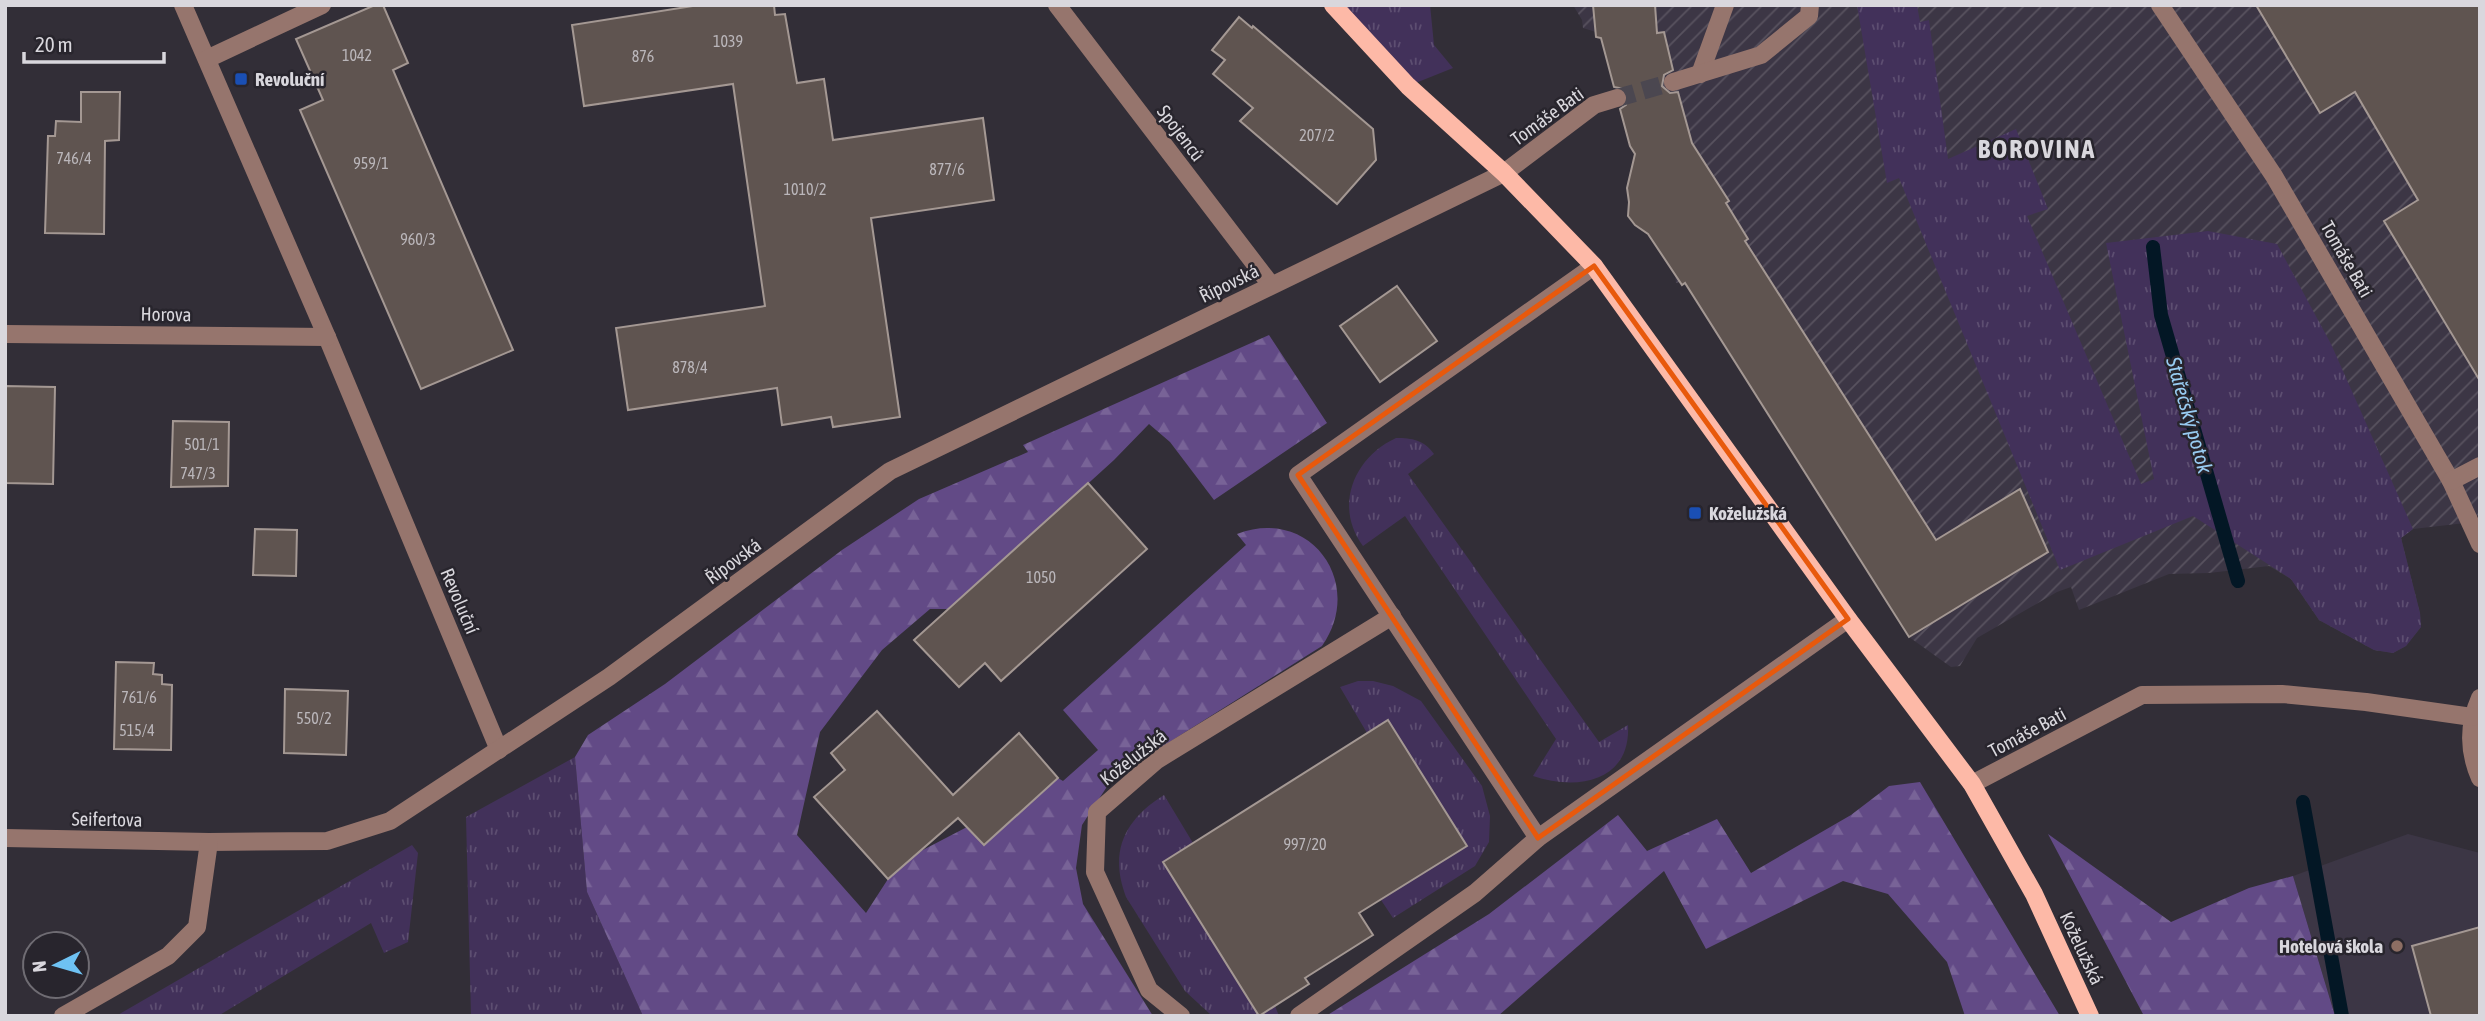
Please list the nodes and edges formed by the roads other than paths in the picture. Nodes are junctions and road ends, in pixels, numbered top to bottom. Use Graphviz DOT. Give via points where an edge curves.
graph roads {
  1 [pos="183,5"];
  2 [pos="322,5"];
  3 [pos="1057,5"];
  4 [pos="1333,5"];
  5 [pos="1725,5"];
  6 [pos="1810,5"];
  7 [pos="2160,5"];
  8 [pos="207,59"];
  9 [pos="1700,74"];
  10 [pos="1673,82"];
  11 [pos="1617,98"];
  12 [pos="1504,173"];
  13 [pos="1594,266"];
  14 [pos="1271,285"];
  15 [pos="5,334"];
  16 [pos="327,337"];
  17 [pos="2480,466"];
  18 [pos="2451,481"];
  19 [pos="2480,544"];
  20 [pos="1392,616"];
  21 [pos="1848,619"];
  22 [pos="2480,698"];
  23 [pos="2472,717"];
  24 [pos="499,750"];
  25 [pos="2480,778"];
  26 [pos="1972,784"];
  27 [pos="5,838"];
  28 [pos="1538,838"];
  29 [pos="209,842"];
  30 [pos="63,1016"];
  31 [pos="1181,1016"];
  32 [pos="1300,1016"];
  33 [pos="2090,1016"];
  1 -- 8 [label="street, Revoluční"];
  2 -- 8 [label="street"];
  3 -- 14 [label="street, Spojenců"];
  4 -- 12 [label="main road, Koželužská" via="1408,86"];
  5 -- 9 [label="street"];
  6 -- 9 [label="street" via="1809,16 1761,55"];
  7 -- 18 [label="street, Tomáše Bati" via="2274,176"];
  8 -- 16 [label="street, Revoluční"];
  9 -- 10 [label="street"];
  11 -- 12 [label="street, Tomáše Bati" via="1594,105"];
  12 -- 13 [label="main road, Koželužská"];
  12 -- 14 [label="street, Řípovská"];
  13 -- 20 [label="street" via="1298,475"];
  13 -- 21 [label="main road, Koželužská"];
  14 -- 24 [label="street, Řípovská" via="890,471 609,677"];
  15 -- 16 [label="street, Horova"];
  16 -- 24 [label="street, Revoluční"];
  17 -- 18 [label="street"];
  18 -- 19 [label="street, Tomáše Bati"];
  20 -- 28 [label="street"];
  20 -- 31 [label="street, Koželužská" via="1157,760 1097,812 1095,872 1149,990"];
  21 -- 26 [label="main road, Koželužská"];
  21 -- 28 [label="street"];
  22 -- 23 [label="street"];
  23 -- 25 [label="street" via="2470,747"];
  23 -- 26 [label="street, Tomáše Bati" via="2281,694 2142,695"];
  24 -- 29 [label="street, Řípovská" via="390,821 365,829 327,841"];
  26 -- 33 [label="main road, Koželužská" via="2034,894"];
  27 -- 29 [label="street, Seifertova"];
  28 -- 32 [label="street" via="1475,892"];
  29 -- 30 [label="street" via="197,927 167,956"];
}
